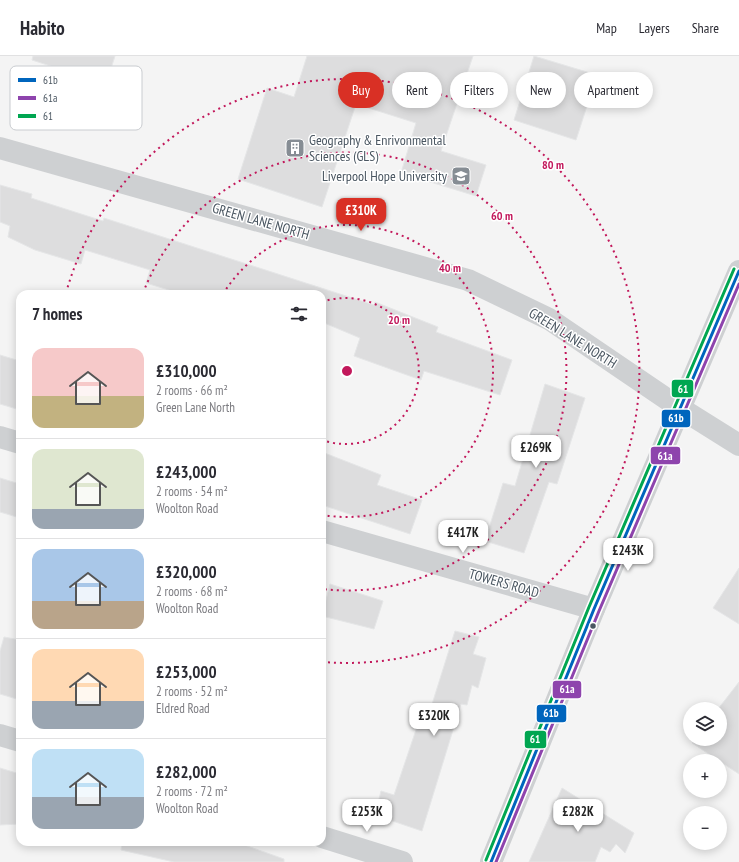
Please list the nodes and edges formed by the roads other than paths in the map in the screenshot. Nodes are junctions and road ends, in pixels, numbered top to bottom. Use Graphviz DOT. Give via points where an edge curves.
graph roads {
  1 [pos="0,148"];
  2 [pos="739,271"];
  3 [pos="680,408"];
  4 [pos="0,437"];
  5 [pos="16,442"];
  6 [pos="739,444"];
  7 [pos="326,532"];
  8 [pos="594,609"];
  9 [pos="0,735"];
  10 [pos="16,740"];
  11 [pos="326,838"];
  12 [pos="402,862"];
  13 [pos="491,862"];
  1 -- 3 [label="street, GREEN LANE NORTH" via="468,280 549,319"];
  2 -- 3 [label="street"];
  3 -- 6 [label="street, GREEN LANE NORTH"];
  3 -- 8 [label="street"];
  4 -- 5 [label="street"];
  7 -- 8 [label="street, TOWERS ROAD"];
  8 -- 13 [label="street"];
  9 -- 10 [label="street"];
  11 -- 12 [label="street"];
}
